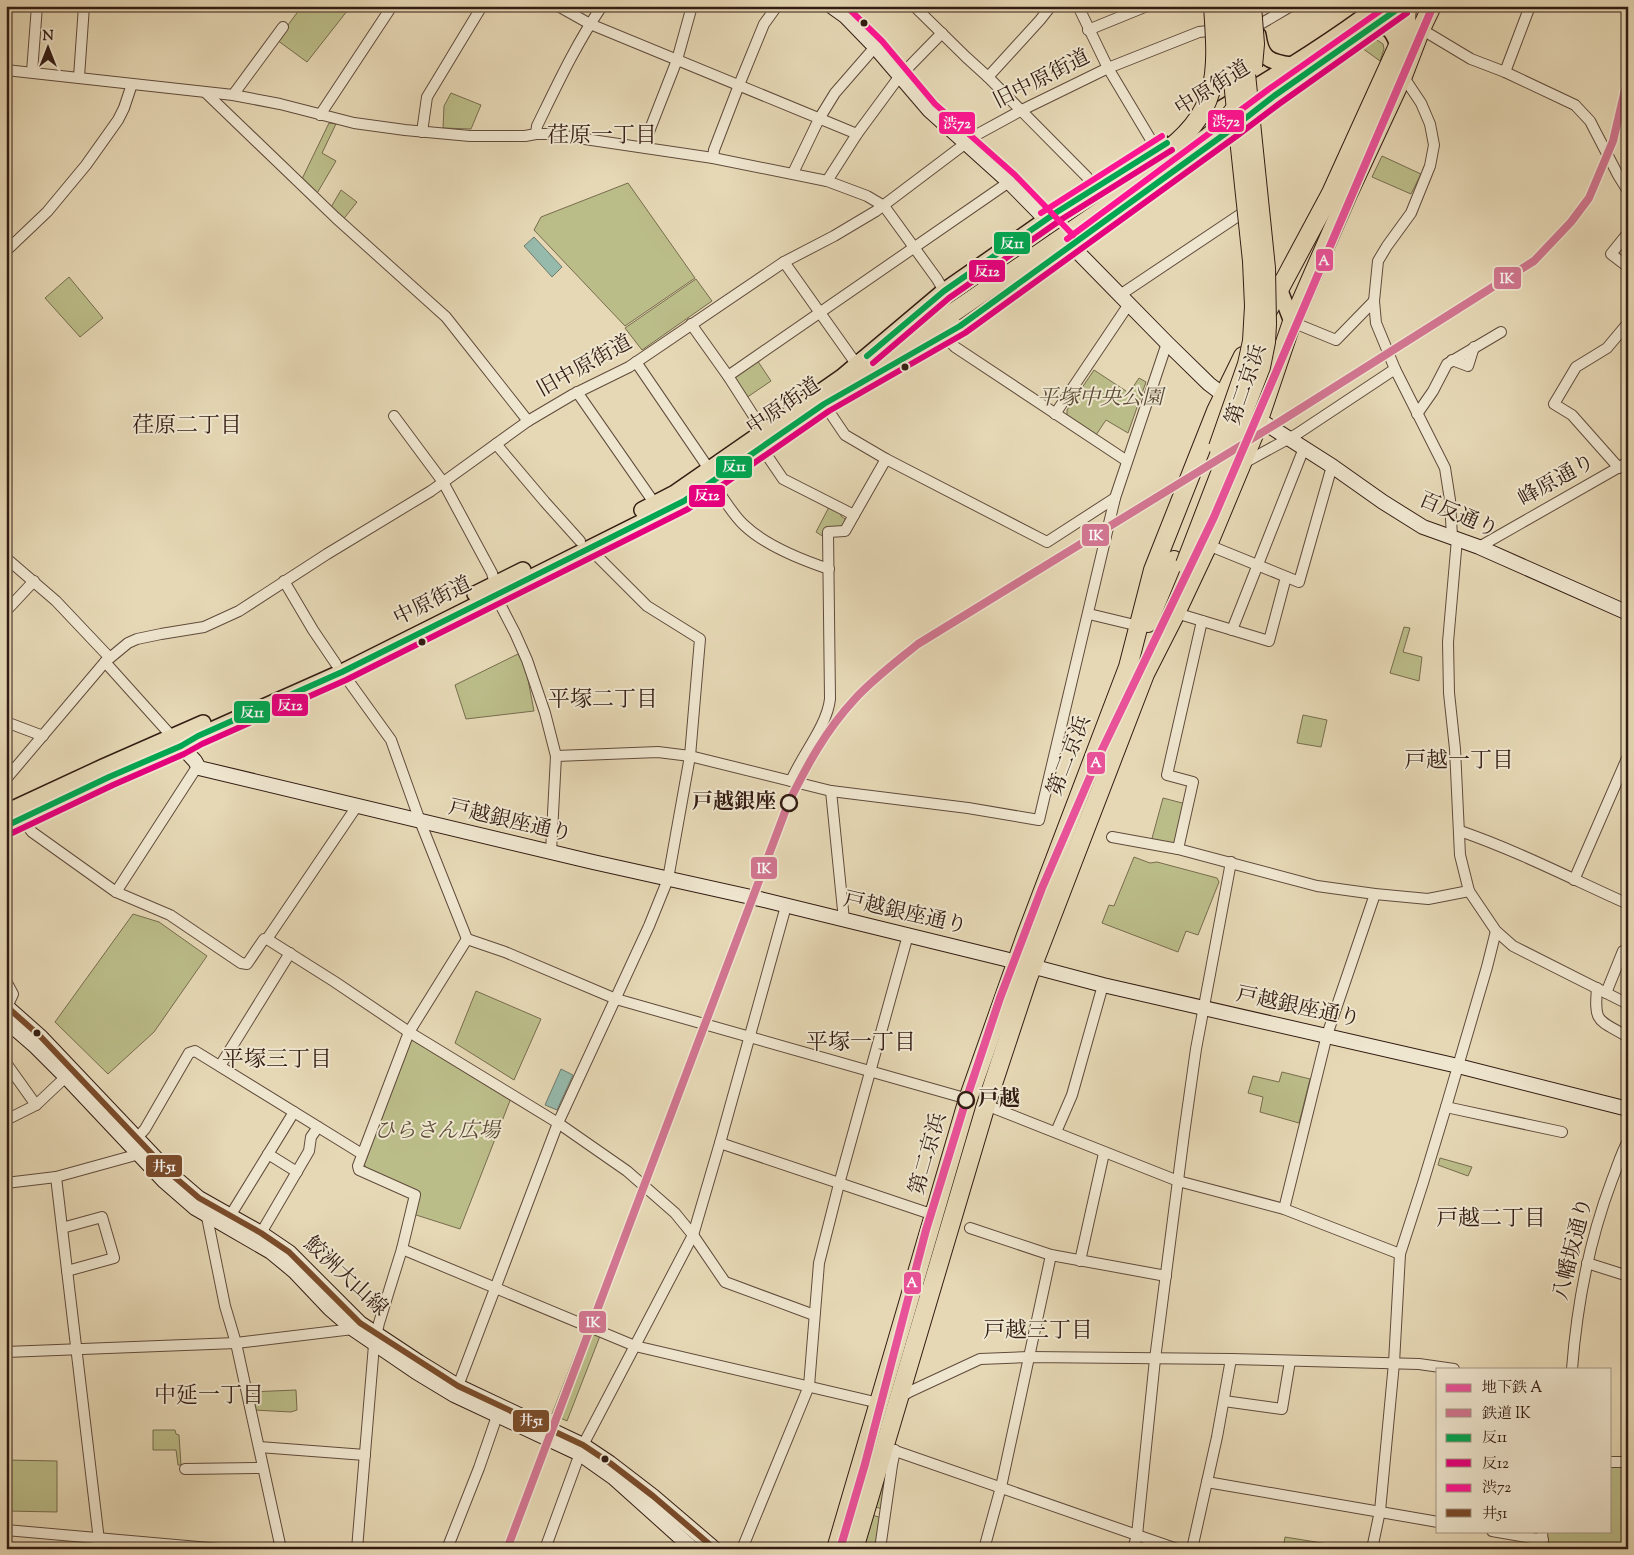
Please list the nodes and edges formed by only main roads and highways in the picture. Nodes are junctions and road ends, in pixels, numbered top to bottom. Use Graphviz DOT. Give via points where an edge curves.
graph roads {
  1 [pos="1214,6"];
  2 [pos="1225,6"];
  3 [pos="1238,6"];
  4 [pos="1248,6"];
  5 [pos="1253,6"];
  6 [pos="1378,6"];
  7 [pos="1402,6"];
  8 [pos="1407,6"];
  9 [pos="1432,6"];
  10 [pos="1376,26"];
  11 [pos="1218,30"];
  12 [pos="1398,44"];
  13 [pos="1291,65"];
  14 [pos="1253,90"];
  15 [pos="1229,103"];
  16 [pos="1255,110"];
  17 [pos="1191,127"];
  18 [pos="1233,128"];
  19 [pos="1279,291"];
  20 [pos="949,303"];
  21 [pos="1292,322"];
  22 [pos="1244,354"];
  23 [pos="857,365"];
  24 [pos="850,388"];
  25 [pos="710,476"];
  26 [pos="585,545"];
  27 [pos="1180,562"];
  28 [pos="1128,667"];
  29 [pos="1145,674"];
  30 [pos="177,741"];
  31 [pos="6,812"];
  32 [pos="6,826"];
  33 [pos="1024,964"];
  34 [pos="836,1549"];
  35 [pos="854,1549"];
  1 -- 11 [label="main road"];
  1 -- 20 [label="highway, bridge" via="1214,78 1209,98 1191,129 1123,184"];
  2 -- 27 [label="highway, bridge" via="1252,261 1253,330 1243,379"];
  3 -- 27 [label="highway, bridge" via="1266,268 1266,342 1255,384"];
  4 -- 14 [label="main road"];
  5 -- 13 [label="main road" via="1259,45 1266,58"];
  5 -- 20 [label="highway, bridge" via="1255,44 1251,76 1238,105 1221,126"];
  6 -- 13 [label="main road, 中原街道"];
  7 -- 10 [label="main road, 中原街道"];
  8 -- 12 [label="highway, 第二京浜" via="1406,23"];
  9 -- 21 [label="highway, 第二京浜"];
  10 -- 12 [label="main road" via="1389,29"];
  10 -- 16 [label="main road, 中原街道"];
  11 -- 15 [label="main road"];
  11 -- 17 [label="main road" via="1208,92"];
  12 -- 19 [label="highway, 第二京浜" via="1330,193"];
  13 -- 14 [label="main road, 中原街道"];
  14 -- 15 [label="main road, 中原街道"];
  14 -- 16 [label="main road"];
  15 -- 17 [label="main road, 中原街道"];
  15 -- 18 [label="main road"];
  16 -- 18 [label="main road, 中原街道"];
  16 -- 19 [label="main road" via="1269,242"];
  17 -- 20 [label="main road, 中原街道" via="1046,220"];
  18 -- 22 [label="main road" via="1250,300 1250,326"];
  18 -- 24 [label="main road, 中原街道" via="944,336"];
  19 -- 21 [label="main road"];
  19 -- 22 [label="highway, 第二京浜"];
  20 -- 23 [label="highway"];
  20 -- 24 [label="highway"];
  21 -- 29 [label="highway, 第二京浜" via="1242,464 1208,545"];
  22 -- 28 [label="highway, 第二京浜" via="1216,411 1154,570"];
  23 -- 25 [label="main road, 中原街道" via="764,432"];
  24 -- 25 [label="main road, 中原街道" via="762,448"];
  25 -- 26 [label="main road, 中原街道"];
  25 -- 26 [label="main road, 中原街道" via="684,501"];
  26 -- 30 [label="main road, 中原街道" via="198,736"];
  27 -- 28 [label="highway"];
  27 -- 29 [label="highway"];
  28 -- 33 [label="highway, 第二京浜"];
  29 -- 33 [label="highway, 第二京浜"];
  30 -- 31 [label="main road, 中原街道" via="103,767"];
  30 -- 32 [label="main road, 中原街道" via="158,755"];
  33 -- 34 [label="highway, 第二京浜" via="968,1099"];
  33 -- 35 [label="highway, 第二京浜" via="986,1105 898,1399 890,1449"];
}
